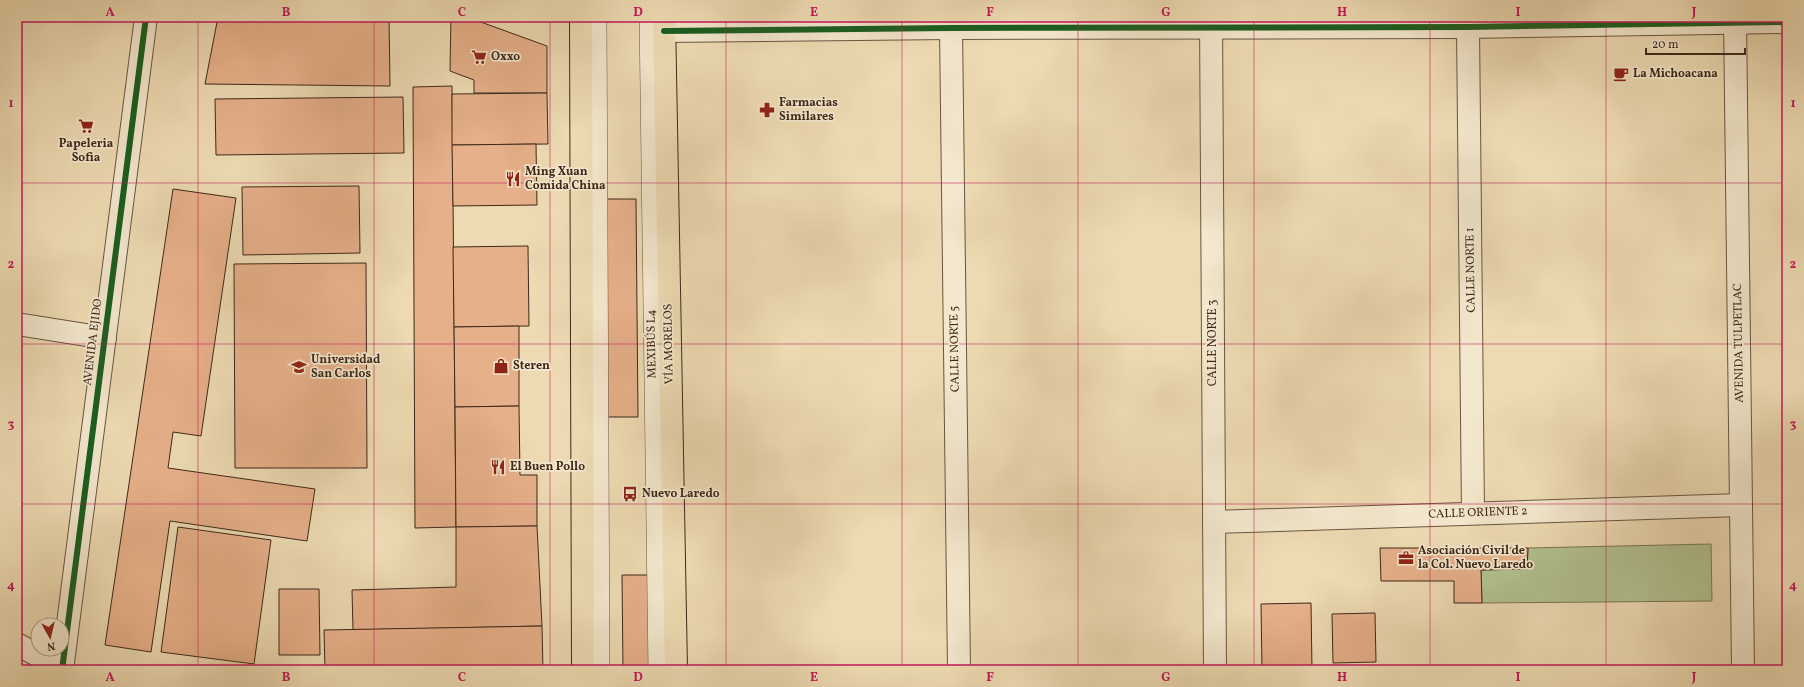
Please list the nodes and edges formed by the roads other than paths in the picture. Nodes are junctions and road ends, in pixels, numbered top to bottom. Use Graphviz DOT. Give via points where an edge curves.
graph roads {
  1 [pos="146,17"];
  2 [pos="581,17"];
  3 [pos="598,17"];
  4 [pos="1735,20"];
  5 [pos="659,22"];
  6 [pos="1211,22"];
  7 [pos="1787,22"];
  8 [pos="1468,27"];
  9 [pos="951,28"];
  10 [pos="17,324"];
  11 [pos="104,338"];
  12 [pos="1741,505"];
  13 [pos="1473,513"];
  14 [pos="1214,522"];
  15 [pos="17,644"];
  16 [pos="62,670"];
  17 [pos="583,670"];
  18 [pos="601,670"];
  19 [pos="657,670"];
  20 [pos="676,670"];
  21 [pos="959,670"];
  22 [pos="1215,670"];
  23 [pos="1743,670"];
  1 -- 11 [label="street, AVENIDA EJIDO"];
  2 -- 17 [label="main road"];
  3 -- 18 [label="lane"];
  4 -- 7 [label="street"];
  4 -- 8 [label="street"];
  4 -- 12 [label="street, AVENIDA TULPETLAC"];
  5 -- 9 [label="street"];
  5 -- 19 [label="lane, MEXIBÚS L4"];
  5 -- 20 [label="main road, VÍA MORELOS"];
  6 -- 8 [label="street"];
  6 -- 9 [label="street"];
  6 -- 14 [label="street, CALLE NORTE 3"];
  8 -- 13 [label="street, CALLE NORTE 1"];
  9 -- 21 [label="street, CALLE NORTE 5"];
  10 -- 11 [label="street"];
  11 -- 16 [label="street, AVENIDA EJIDO"];
  12 -- 13 [label="street, CALLE ORIENTE 2"];
  12 -- 23 [label="street, AVENIDA TULPETLAC"];
  13 -- 14 [label="street, CALLE ORIENTE 2"];
  14 -- 22 [label="street, CALLE NORTE 3"];
  15 -- 16 [label="street"];
}
